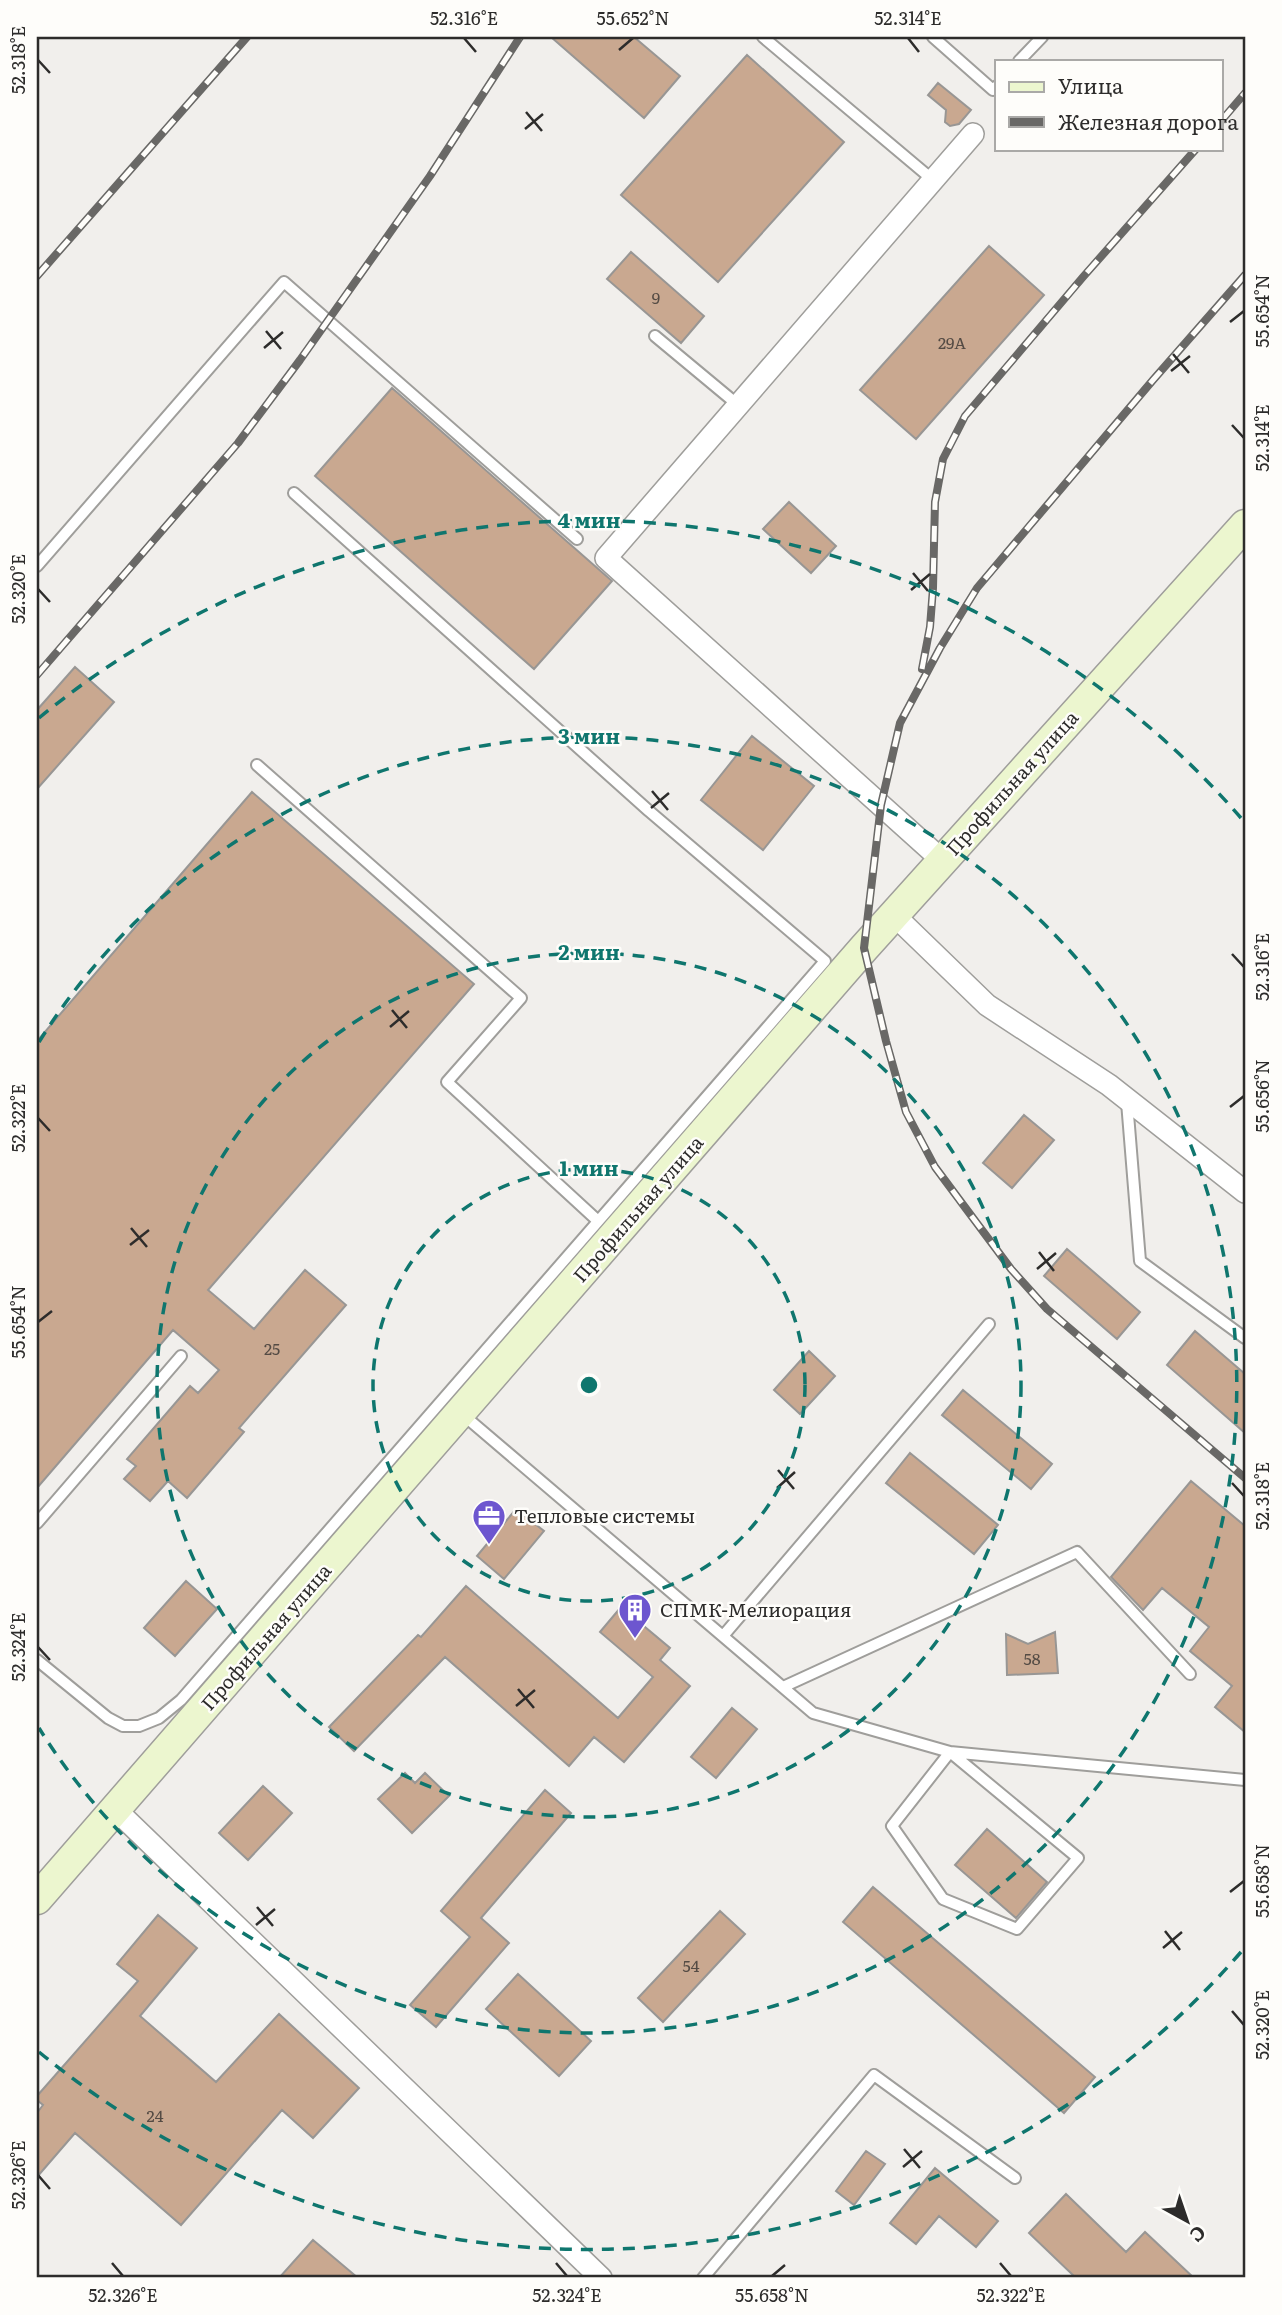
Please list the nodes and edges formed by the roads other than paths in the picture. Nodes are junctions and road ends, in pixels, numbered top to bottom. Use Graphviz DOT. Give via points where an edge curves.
graph roads {
  1 [pos="763,37"];
  2 [pos="933,37"];
  3 [pos="1042,37"];
  4 [pos="1020,60"];
  5 [pos="995,88"];
  6 [pos="973,134"];
  7 [pos="933,180"];
  8 [pos="655,336"];
  9 [pos="738,405"];
  10 [pos="293,494"];
  11 [pos="1245,525"];
  12 [pos="577,539"];
  13 [pos="37,566"];
  14 [pos="257,765"];
  15 [pos="943,861"];
  16 [pos="894,915"];
  17 [pos="1127,1099"];
  18 [pos="1245,1192"];
  19 [pos="598,1221"];
  20 [pos="989,1324"];
  21 [pos="1245,1338"];
  22 [pos="181,1356"];
  23 [pos="461,1413"];
  24 [pos="37,1522"];
  25 [pos="723,1636"];
  26 [pos="37,1660"];
  27 [pos="1191,1675"];
  28 [pos="783,1687"];
  29 [pos="950,1752"];
  30 [pos="1245,1780"];
  31 [pos="116,1810"];
  32 [pos="37,1899"];
  33 [pos="1015,2178"];
  34 [pos="601,2278"];
  35 [pos="703,2278"];
  1 -- 7 [label="lane"];
  2 -- 5 [label="lane"];
  3 -- 4 [label="lane"];
  6 -- 7 [label="street"];
  7 -- 9 [label="street"];
  8 -- 9 [label="lane"];
  9 -- 15 [label="street" via="606,558"];
  10 -- 19 [label="lane" via="825,961"];
  11 -- 15 [label="street, Профильная улица"];
  12 -- 13 [label="lane" via="284,282"];
  14 -- 19 [label="lane" via="521,998 447,1082"];
  15 -- 16 [label="street, Профильная улица"];
  16 -- 17 [label="street" via="986,1005"];
  16 -- 23 [label="street, Профильная улица"];
  17 -- 18 [label="street"];
  17 -- 21 [label="lane" via="1140,1261"];
  19 -- 26 [label="lane" via="181,1700 159,1718 123,1726"];
  20 -- 25 [label="lane"];
  22 -- 24 [label="lane"];
  23 -- 25 [label="lane"];
  23 -- 31 [label="street, Профильная улица"];
  25 -- 28 [label="lane"];
  27 -- 28 [label="lane" via="1077,1552"];
  28 -- 29 [label="lane" via="813,1713"];
  29 -- 29 [label="lane" via="1078,1858 1017,1929 943,1899 892,1826"];
  29 -- 30 [label="lane"];
  31 -- 32 [label="street, Профильная улица"];
  31 -- 34 [label="street"];
  33 -- 35 [label="lane" via="874,2075"];
}
